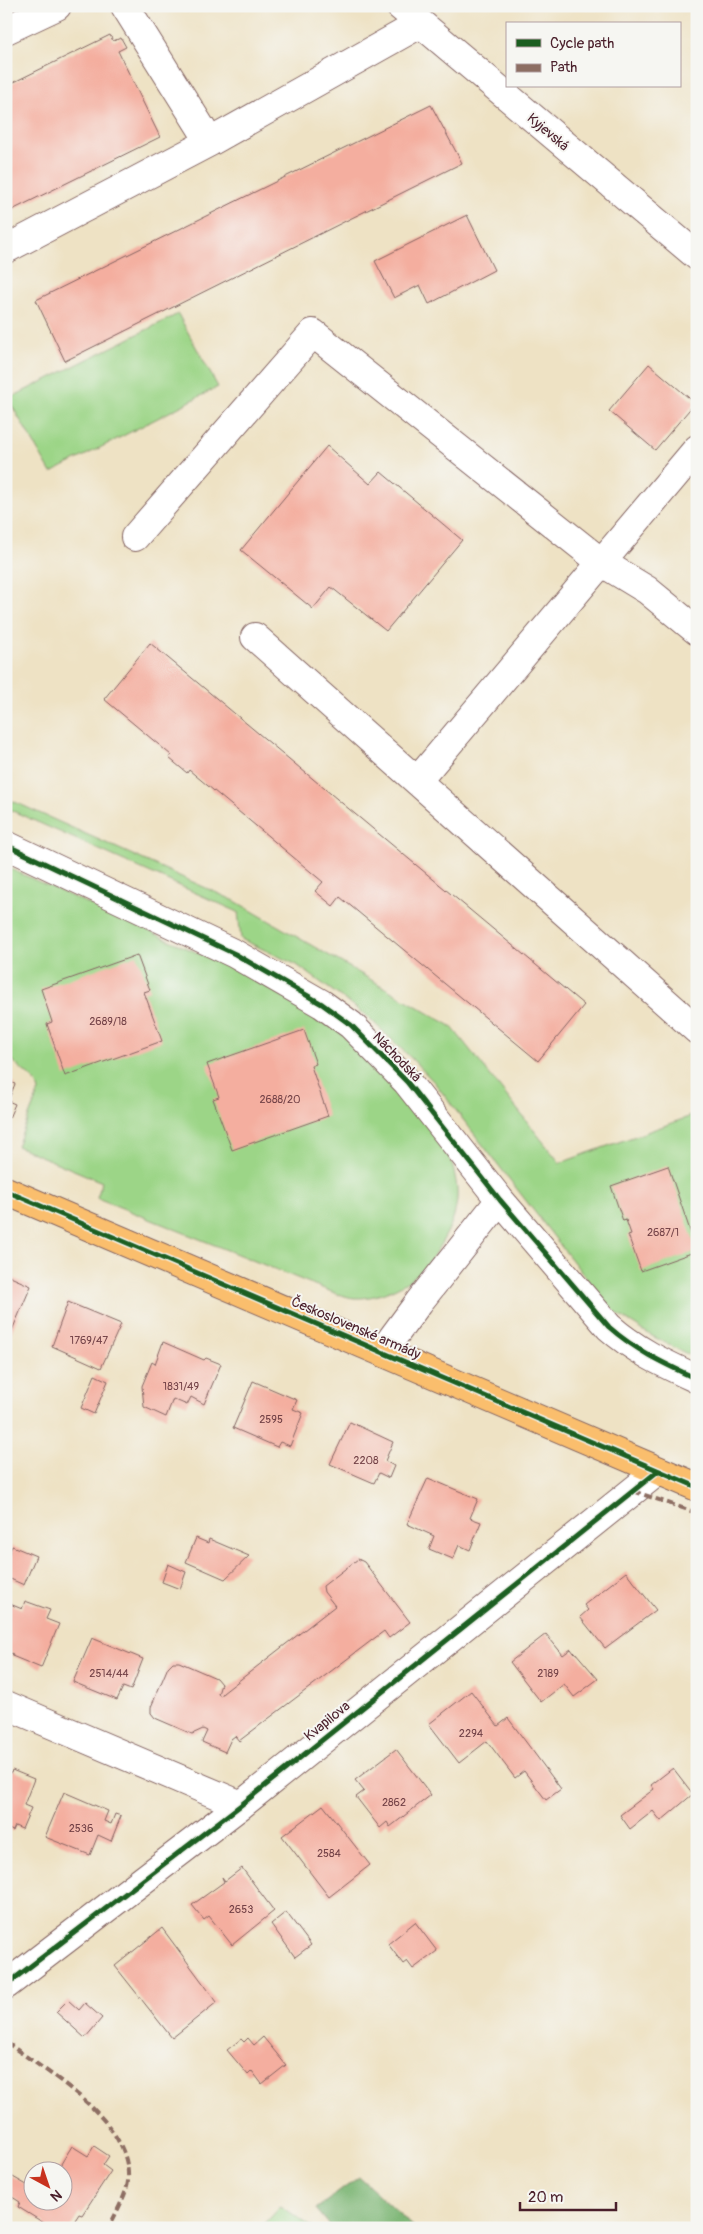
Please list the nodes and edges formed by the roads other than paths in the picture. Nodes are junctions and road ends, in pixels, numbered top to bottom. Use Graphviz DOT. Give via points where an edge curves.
graph roads {
  1 [pos="58,6"];
  2 [pos="126,6"];
  3 [pos="400,6"];
  4 [pos="420,24"];
  5 [pos="6,30"];
  6 [pos="210,142"];
  7 [pos="6,249"];
  8 [pos="697,256"];
  9 [pos="697,449"];
  10 [pos="135,537"];
  11 [pos="600,562"];
  12 [pos="697,631"];
  13 [pos="255,637"];
  14 [pos="418,780"];
  15 [pos="6,844"];
  16 [pos="697,1030"];
  17 [pos="6,1190"];
  18 [pos="500,1200"];
  19 [pos="382,1352"];
  20 [pos="697,1379"];
  21 [pos="658,1471"];
  22 [pos="697,1488"];
  23 [pos="6,1705"];
  24 [pos="241,1805"];
  25 [pos="6,1985"];
  1 -- 5 [label="street"];
  2 -- 6 [label="street"];
  3 -- 4 [label="street, Kyjevská"];
  4 -- 6 [label="street"];
  4 -- 8 [label="street, Kyjevská"];
  6 -- 7 [label="street"];
  9 -- 11 [label="street"];
  10 -- 11 [label="street" via="313,333"];
  11 -- 12 [label="street" via="647,590"];
  11 -- 14 [label="street"];
  13 -- 14 [label="street"];
  14 -- 16 [label="street"];
  15 -- 18 [label="street, Náchodská" via="235,954 322,1004 351,1025 407,1082"];
  17 -- 19 [label="main road, Československé armády"];
  18 -- 19 [label="street"];
  18 -- 20 [label="street, Náchodská" via="609,1328 650,1358"];
  19 -- 21 [label="main road, Československé armády"];
  21 -- 22 [label="main road, Československé armády"];
  21 -- 24 [label="street, Kvapilova"];
  23 -- 24 [label="street"];
  24 -- 25 [label="street, Kvapilova"];
}
